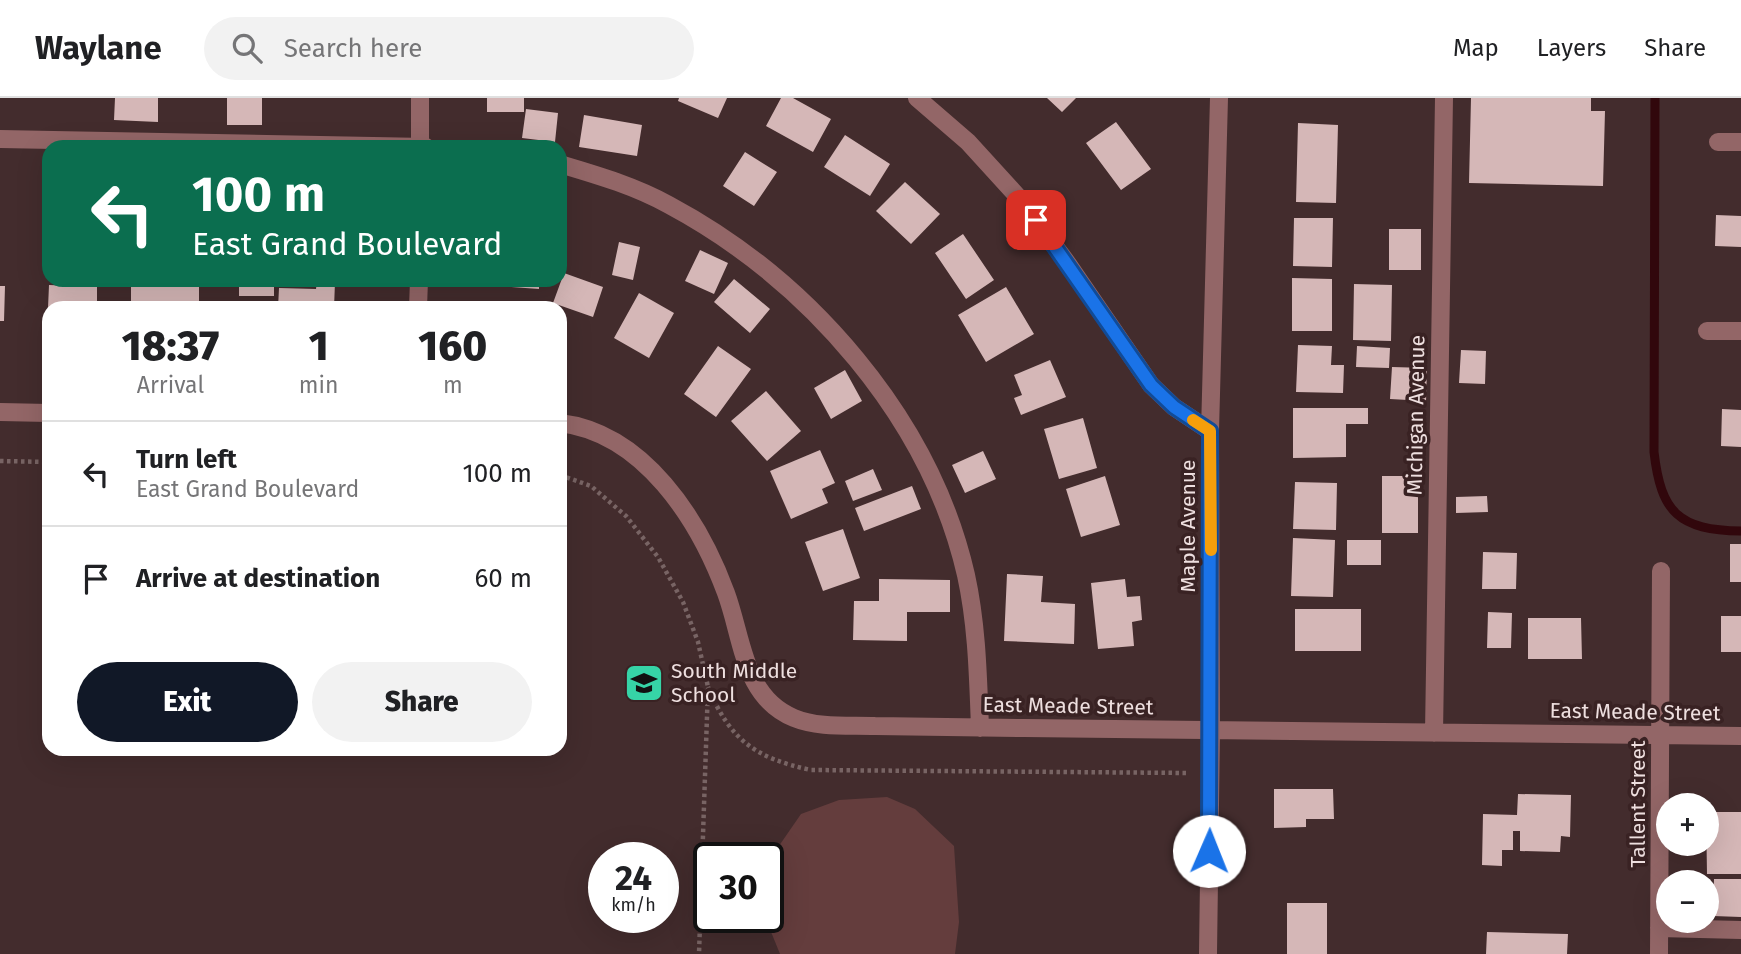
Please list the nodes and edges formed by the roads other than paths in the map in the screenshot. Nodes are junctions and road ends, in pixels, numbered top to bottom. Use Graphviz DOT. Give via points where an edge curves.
graph roads {
  1 [pos="420,98"];
  2 [pos="917,98"];
  3 [pos="1219,98"];
  4 [pos="1444,98"];
  5 [pos="0,139"];
  6 [pos="52,140"];
  7 [pos="420,140"];
  8 [pos="1718,142"];
  9 [pos="1741,142"];
  10 [pos="567,166"];
  11 [pos="1707,331"];
  12 [pos="1741,331"];
  13 [pos="0,412"];
  14 [pos="42,413"];
  15 [pos="567,423"];
  16 [pos="1210,431"];
  17 [pos="1661,570"];
  18 [pos="980,727"];
  19 [pos="1211,731"];
  20 [pos="1434,733"];
  21 [pos="1661,735"];
  22 [pos="1741,736"];
  23 [pos="1660,870"];
  24 [pos="1719,929"];
  25 [pos="1741,930"];
  26 [pos="1659,933"];
  27 [pos="1208,954"];
  28 [pos="1659,954"];
  1 -- 7 [label="street"];
  2 -- 16 [label="street" via="968,142 1019,198 1151,385"];
  3 -- 16 [label="street, Maple Avenue"];
  4 -- 20 [label="street, Michigan Avenue"];
  5 -- 6 [label="street"];
  8 -- 9 [label="street"];
  10 -- 18 [label="street" via="668,204 717,234 814,314 876,384 908,428 951,523 975,626"];
  11 -- 12 [label="street"];
  13 -- 14 [label="street"];
  15 -- 18 [label="street, East Meade Street" via="606,435 663,482 712,561 753,681 778,711 799,721 832,725"];
  16 -- 19 [label="street, Maple Avenue"];
  17 -- 21 [label="street, Tallent Street"];
  18 -- 19 [label="street, East Meade Street"];
  19 -- 20 [label="street, East Meade Street"];
  19 -- 27 [label="street, Maple Avenue"];
  20 -- 21 [label="street, East Meade Street"];
  21 -- 22 [label="street, East Meade Street"];
  21 -- 23 [label="street, Tallent Street"];
  24 -- 25 [label="street"];
  26 -- 28 [label="street, Tallent Street"];
}
